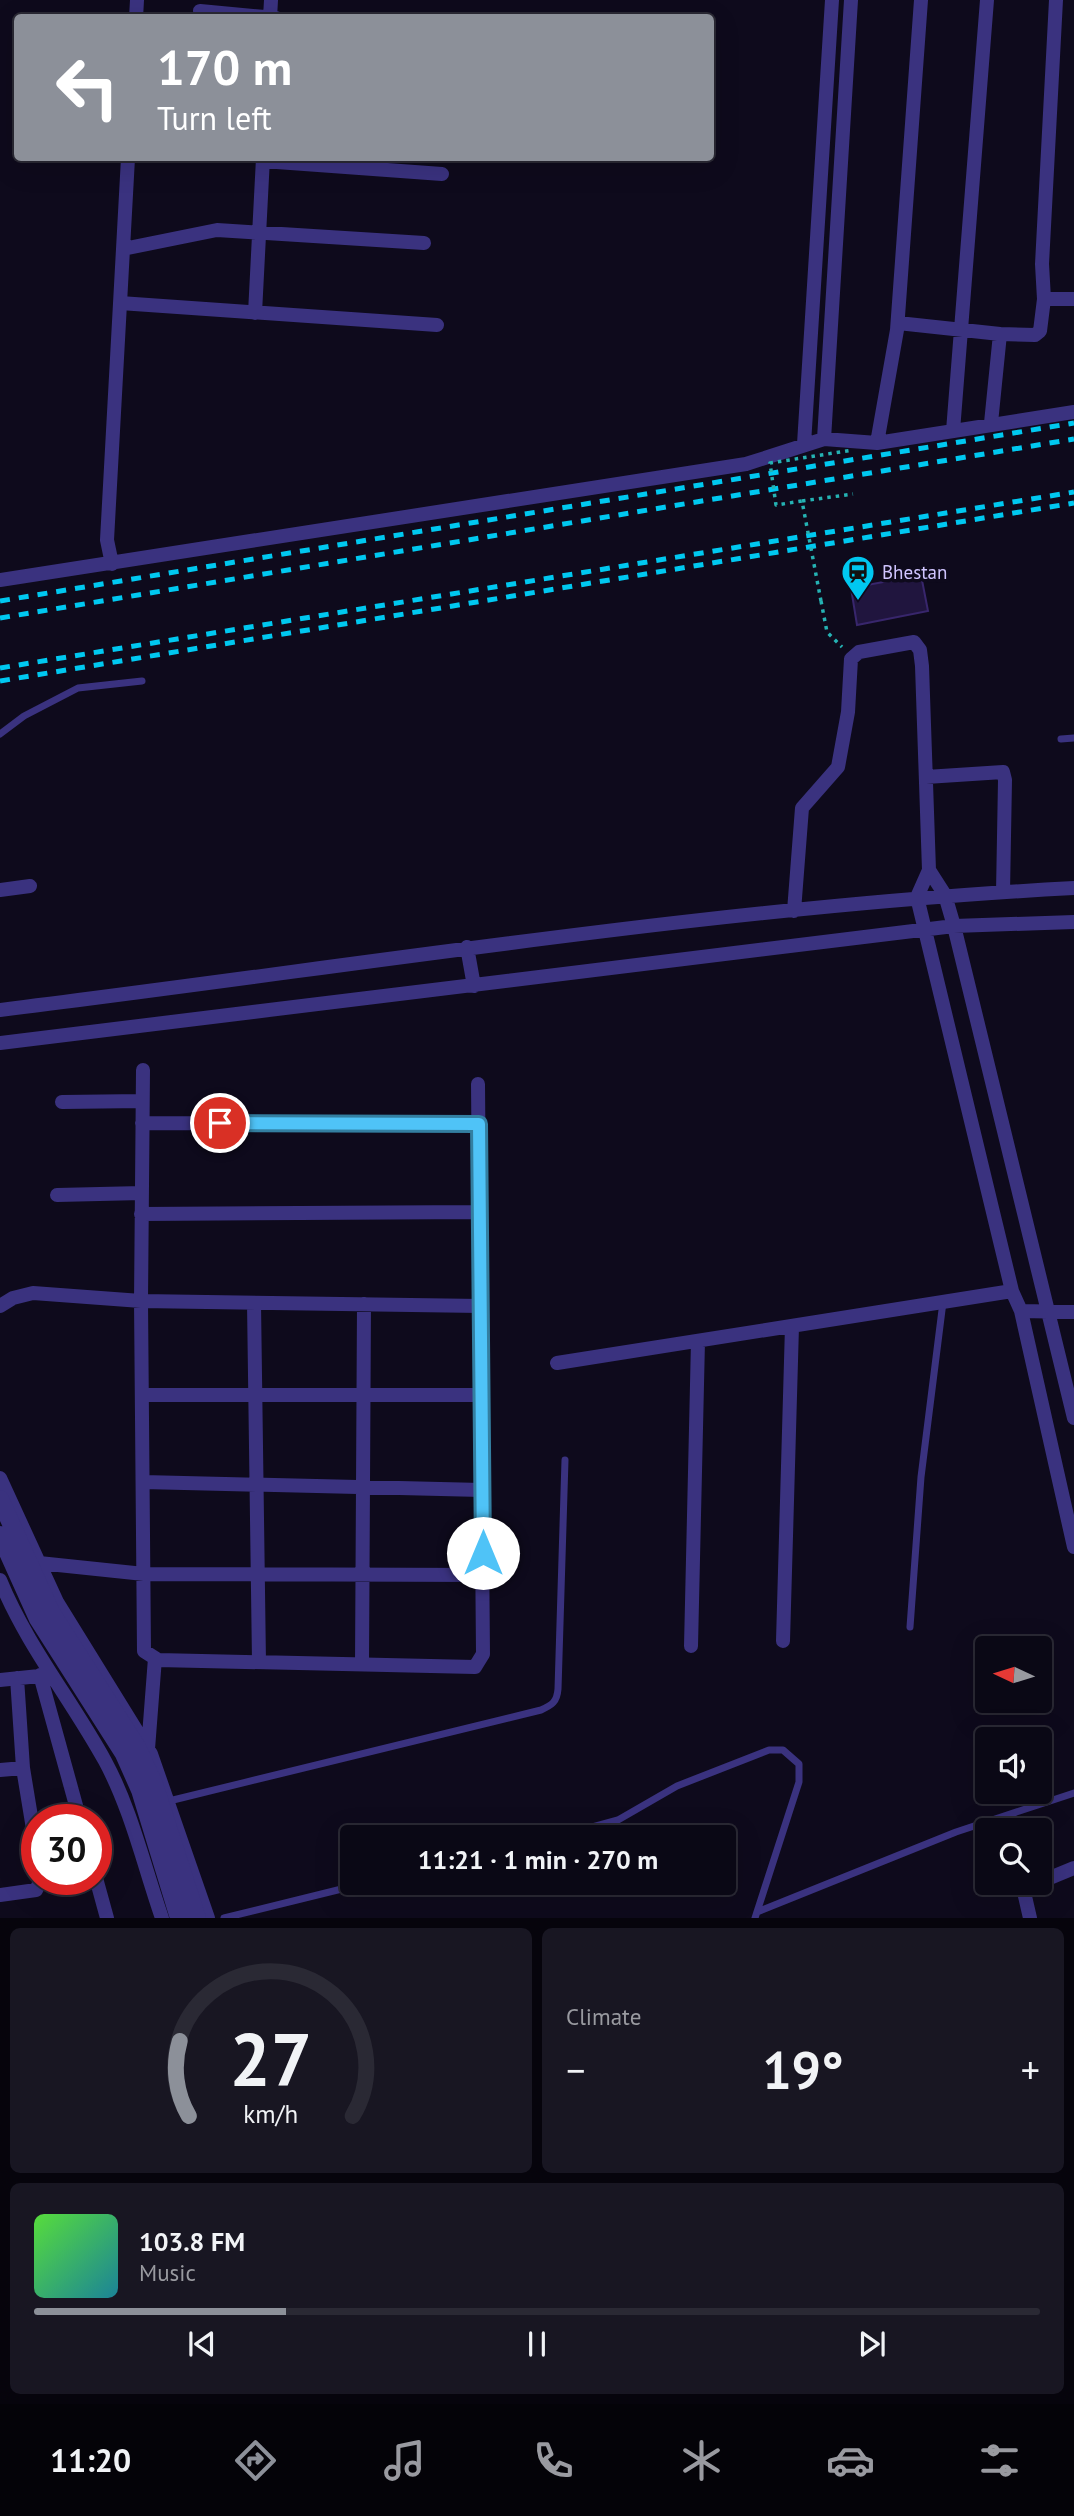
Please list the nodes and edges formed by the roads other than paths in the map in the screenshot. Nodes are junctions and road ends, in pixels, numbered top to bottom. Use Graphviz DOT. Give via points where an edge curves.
graph roads {
  1 [pos="832,0"];
  2 [pos="851,0"];
  3 [pos="922,0"];
  4 [pos="986,0"];
  5 [pos="1056,0"];
  6 [pos="200,10"];
  7 [pos="240,14"];
  8 [pos="128,161"];
  9 [pos="263,161"];
  10 [pos="287,161"];
  11 [pos="442,174"];
  12 [pos="259,231"];
  13 [pos="425,243"];
  14 [pos="123,249"];
  15 [pos="1044,299"];
  16 [pos="1074,299"];
  17 [pos="120,303"];
  18 [pos="255,313"];
  19 [pos="898,323"];
  20 [pos="437,325"];
  21 [pos="961,328"];
  22 [pos="1000,334"];
  23 [pos="1074,412"];
  24 [pos="991,423"];
  25 [pos="953,431"];
  26 [pos="824,439"];
  27 [pos="877,443"];
  28 [pos="804,444"];
  29 [pos="112,564"];
  30 [pos="0,580"];
  31 [pos="142,681"];
  32 [pos="0,733"];
  33 [pos="1074,738"];
  34 [pos="1061,739"];
  35 [pos="926,777"];
  36 [pos="929,870"];
  37 [pos="30,886"];
  38 [pos="1074,888"];
  39 [pos="0,890"];
  40 [pos="1003,892"];
  41 [pos="945,895"];
  42 [pos="917,898"];
  43 [pos="794,911"];
  44 [pos="1074,922"];
  45 [pos="954,926"];
  46 [pos="926,930"];
  47 [pos="467,947"];
  48 [pos="474,986"];
  49 [pos="0,1010"];
  50 [pos="0,1043"];
  51 [pos="143,1070"];
  52 [pos="478,1084"];
  53 [pos="142,1101"];
  54 [pos="62,1102"];
  55 [pos="142,1123"];
  56 [pos="479,1124"];
  57 [pos="142,1193"];
  58 [pos="57,1195"];
  59 [pos="141,1213"];
  60 [pos="480,1213"];
  61 [pos="1012,1292"];
  62 [pos="141,1301"];
  63 [pos="943,1302"];
  64 [pos="254,1303"];
  65 [pos="364,1304"];
  66 [pos="0,1306"];
  67 [pos="481,1306"];
  68 [pos="1021,1311"];
  69 [pos="1049,1312"];
  70 [pos="1074,1312"];
  71 [pos="792,1326"];
  72 [pos="698,1341"];
  73 [pos="557,1363"];
  74 [pos="142,1395"];
  75 [pos="255,1395"];
  76 [pos="363,1395"];
  77 [pos="482,1395"];
  78 [pos="1074,1418"];
  79 [pos="565,1460"];
  80 [pos="0,1478"];
  81 [pos="143,1482"];
  82 [pos="256,1485"];
  83 [pos="363,1487"];
  84 [pos="482,1490"];
  85 [pos="0,1499"];
  86 [pos="0,1535"];
  87 [pos="1074,1547"];
  88 [pos="39,1563"];
  89 [pos="144,1574"];
  90 [pos="257,1574"];
  91 [pos="363,1574"];
  92 [pos="483,1575"];
  93 [pos="0,1580"];
  94 [pos="911,1627"];
  95 [pos="783,1641"];
  96 [pos="691,1646"];
  97 [pos="155,1658"];
  98 [pos="259,1662"];
  99 [pos="362,1664"];
  100 [pos="45,1675"];
  101 [pos="16,1678"];
  102 [pos="0,1680"];
  103 [pos="148,1749"];
  104 [pos="23,1768"];
  105 [pos="0,1770"];
  106 [pos="147,1787"];
  107 [pos="1074,1793"];
  108 [pos="169,1801"];
  109 [pos="29,1804"];
  110 [pos="76,1804"];
  111 [pos="600,1825"];
  112 [pos="1074,1868"];
  113 [pos="1052,1877"];
  114 [pos="340,1889"];
  115 [pos="21,1892"];
  116 [pos="0,1895"];
  117 [pos="101,1895"];
  118 [pos="1025,1895"];
  119 [pos="756,1914"];
  120 [pos="107,1917"];
  121 [pos="162,1917"];
  122 [pos="179,1917"];
  123 [pos="197,1917"];
  124 [pos="208,1917"];
  125 [pos="224,1917"];
  126 [pos="1030,1917"];
  1 -- 28 [label="street"];
  2 -- 26 [label="street"];
  3 -- 19 [label="street"];
  4 -- 21 [label="street"];
  5 -- 15 [label="street"];
  6 -- 7 [label="street"];
  8 -- 14 [label="street"];
  9 -- 12 [label="street"];
  10 -- 11 [label="street"];
  12 -- 13 [label="street"];
  12 -- 14 [label="street" via="218,230"];
  12 -- 18 [label="street"];
  14 -- 17 [label="street"];
  15 -- 16 [label="street"];
  15 -- 22 [label="street" via="1040,331 1035,335"];
  17 -- 18 [label="street"];
  17 -- 29 [label="street" via="107,540"];
  18 -- 20 [label="street"];
  19 -- 21 [label="street"];
  19 -- 27 [label="street"];
  21 -- 22 [label="street"];
  21 -- 25 [label="street"];
  22 -- 24 [label="street"];
  23 -- 24 [label="street"];
  24 -- 25 [label="street"];
  25 -- 27 [label="street"];
  26 -- 27 [label="street"];
  26 -- 28 [label="street"];
  28 -- 29 [label="street" via="746,464"];
  29 -- 30 [label="street"];
  31 -- 32 [label="lane" via="78,688"];
  33 -- 34 [label="lane"];
  35 -- 36 [label="street"];
  35 -- 40 [label="street" via="1003,772"];
  35 -- 43 [label="street" via="920,650 914,642 907,642 859,652 850,667 838,766 802,808"];
  36 -- 41 [label="street"];
  36 -- 42 [label="street"];
  37 -- 39 [label="street"];
  38 -- 40 [label="street"];
  40 -- 41 [label="street"];
  41 -- 42 [label="street"];
  41 -- 45 [label="street"];
  42 -- 43 [label="street"];
  42 -- 46 [label="street"];
  43 -- 47 [label="street"];
  44 -- 45 [label="street"];
  45 -- 46 [label="street"];
  45 -- 69 [label="street"];
  46 -- 48 [label="street"];
  46 -- 61 [label="street"];
  47 -- 48 [label="street"];
  47 -- 49 [label="street"];
  48 -- 50 [label="street"];
  51 -- 53 [label="street"];
  52 -- 56 [label="street"];
  53 -- 54 [label="street"];
  53 -- 55 [label="street"];
  55 -- 56 [label="street"];
  55 -- 57 [label="street"];
  56 -- 60 [label="street"];
  57 -- 58 [label="street"];
  57 -- 59 [label="street"];
  59 -- 60 [label="street"];
  59 -- 62 [label="street"];
  60 -- 67 [label="street"];
  61 -- 63 [label="street"];
  61 -- 68 [label="street"];
  62 -- 64 [label="street"];
  62 -- 66 [label="street" via="33,1293"];
  62 -- 74 [label="street"];
  63 -- 71 [label="street"];
  63 -- 94 [label="lane" via="921,1478"];
  64 -- 65 [label="street"];
  64 -- 75 [label="street"];
  65 -- 67 [label="street"];
  65 -- 76 [label="street"];
  67 -- 77 [label="street"];
  68 -- 69 [label="street"];
  68 -- 87 [label="street"];
  69 -- 70 [label="street"];
  69 -- 78 [label="street"];
  71 -- 72 [label="street"];
  71 -- 95 [label="street"];
  72 -- 73 [label="street"];
  72 -- 96 [label="street"];
  74 -- 75 [label="street"];
  74 -- 81 [label="street"];
  75 -- 76 [label="street"];
  75 -- 82 [label="street"];
  76 -- 77 [label="street"];
  76 -- 83 [label="street"];
  77 -- 84 [label="street"];
  79 -- 108 [label="lane" via="558,1689 552,1705"];
  80 -- 88 [label="street"];
  81 -- 82 [label="street"];
  81 -- 89 [label="street"];
  82 -- 83 [label="street"];
  82 -- 90 [label="street"];
  83 -- 84 [label="street"];
  83 -- 91 [label="street"];
  84 -- 92 [label="street"];
  85 -- 106 [label="street" via="51,1612 137,1747"];
  86 -- 106 [label="street" via="38,1619"];
  88 -- 89 [label="street"];
  88 -- 103 [label="street" via="57,1602"];
  89 -- 90 [label="street"];
  89 -- 97 [label="street" via="144,1651"];
  90 -- 91 [label="street"];
  90 -- 98 [label="street"];
  91 -- 92 [label="street"];
  91 -- 99 [label="street"];
  92 -- 99 [label="street" via="483,1654 475,1667"];
  93 -- 100 [label="street"];
  97 -- 98 [label="street"];
  97 -- 103 [label="street"];
  98 -- 99 [label="street"];
  100 -- 101 [label="street"];
  100 -- 110 [label="street"];
  100 -- 121 [label="street" via="106,1762"];
  101 -- 102 [label="street"];
  101 -- 104 [label="street"];
  103 -- 108 [label="street"];
  104 -- 105 [label="street"];
  104 -- 109 [label="street"];
  106 -- 122 [label="street"];
  106 -- 123 [label="street"];
  107 -- 119 [label="lane" via="956,1832"];
  108 -- 124 [label="street"];
  111 -- 119 [label="lane" via="618,1820 677,1786 769,1750 783,1750 799,1764 799,1782"];
  112 -- 113 [label="street"];
  114 -- 125 [label="lane"];
  115 -- 116 [label="street"];
  117 -- 120 [label="street"];
  118 -- 126 [label="street"];
}
